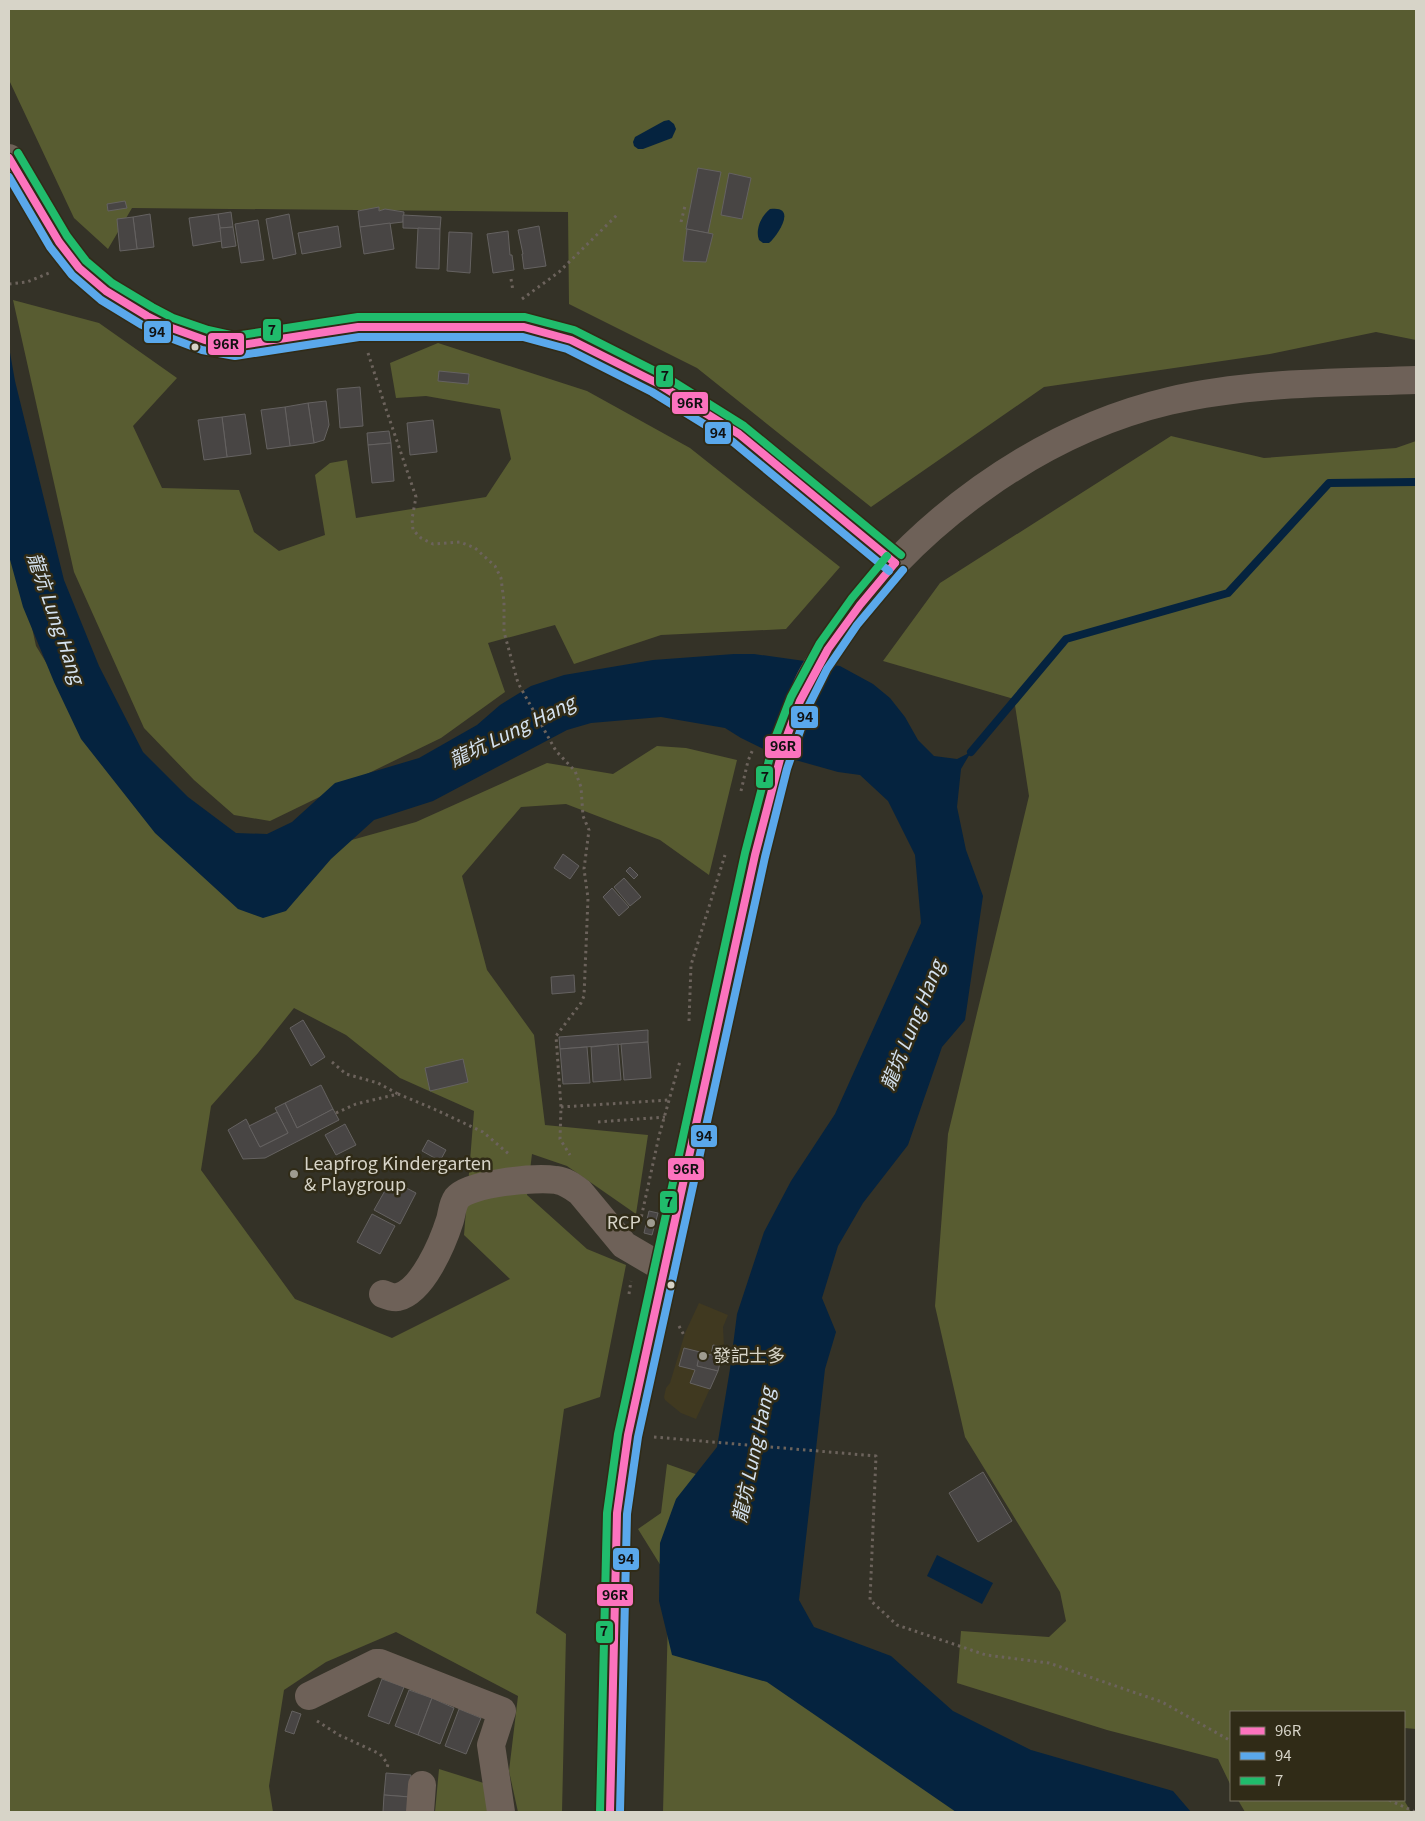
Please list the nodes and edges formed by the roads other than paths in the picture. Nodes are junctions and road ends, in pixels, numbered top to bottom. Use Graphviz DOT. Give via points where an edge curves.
graph roads {
  1 [pos="9,158"];
  2 [pos="1416,380"];
  3 [pos="895,563"];
  4 [pos="665,1269"];
  5 [pos="383,1294"];
  6 [pos="312,1708"];
  7 [pos="422,1785"];
  8 [pos="420,1812"];
  9 [pos="501,1812"];
  10 [pos="610,1812"];
  1 -- 3 [label="street" via="59,242 88,277 147,316 187,335 235,346 358,327 485,326 524,327 571,340 657,383 739,434"];
  2 -- 3 [label="street" via="1300,384 1219,392 1170,401 1115,417 1040,452 992,481 937,522"];
  3 -- 4 [label="street" via="855,609 822,659 809,681 785,739 755,855"];
  4 -- 5 [label="street" via="624,1244 572,1186 557,1180 536,1179 476,1188 462,1194 454,1202 441,1243 427,1271 402,1296"];
  4 -- 10 [label="street" via="628,1435 616,1513"];
  6 -- 9 [label="street" via="380,1663 502,1711 491,1752"];
  7 -- 8 [label="street"];
}
